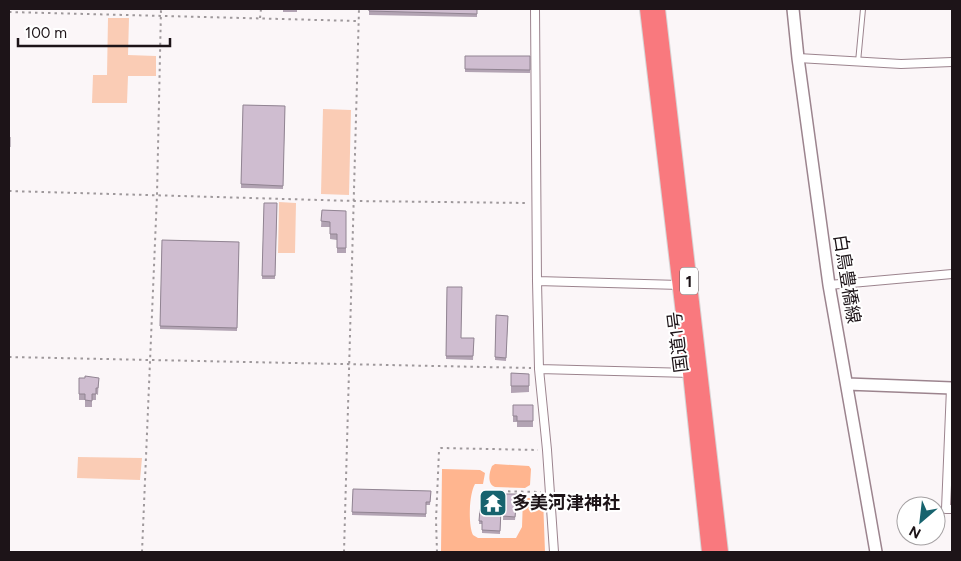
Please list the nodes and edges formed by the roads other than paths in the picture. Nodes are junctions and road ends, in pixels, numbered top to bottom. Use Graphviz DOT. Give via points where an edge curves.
graph roads {
  1 [pos="535,9"];
  2 [pos="647,9"];
  3 [pos="658,9"];
  4 [pos="793,9"];
  5 [pos="864,9"];
  6 [pos="798,58"];
  7 [pos="858,62"];
  8 [pos="952,62"];
  9 [pos="952,274"];
  10 [pos="537,281"];
  11 [pos="680,285"];
  12 [pos="829,285"];
  13 [pos="539,369"];
  14 [pos="690,373"];
  15 [pos="847,384"];
  16 [pos="952,388"];
  17 [pos="950,453"];
  18 [pos="952,509"];
  19 [pos="554,552"];
  20 [pos="709,552"];
  21 [pos="721,552"];
  22 [pos="876,552"];
  1 -- 10 [label="street"];
  2 -- 11 [label="highway, 国道1号 / 1"];
  3 -- 21 [label="highway, 国道1号 / 1"];
  4 -- 6 [label="main road, 白鳥豊橋線"];
  5 -- 7 [label="lane"];
  6 -- 7 [label="street"];
  6 -- 12 [label="main road, 白鳥豊橋線"];
  7 -- 8 [label="street"];
  9 -- 12 [label="street"];
  10 -- 11 [label="street"];
  10 -- 13 [label="street"];
  11 -- 14 [label="highway, 国道1号 / 1"];
  12 -- 15 [label="main road, 白鳥豊橋線"];
  13 -- 14 [label="street"];
  13 -- 19 [label="street"];
  14 -- 20 [label="highway, 国道1号 / 1"];
  15 -- 16 [label="main road"];
  15 -- 22 [label="main road, 白鳥豊橋線"];
  16 -- 17 [label="street"];
  17 -- 18 [label="street" via="946,509"];
}
